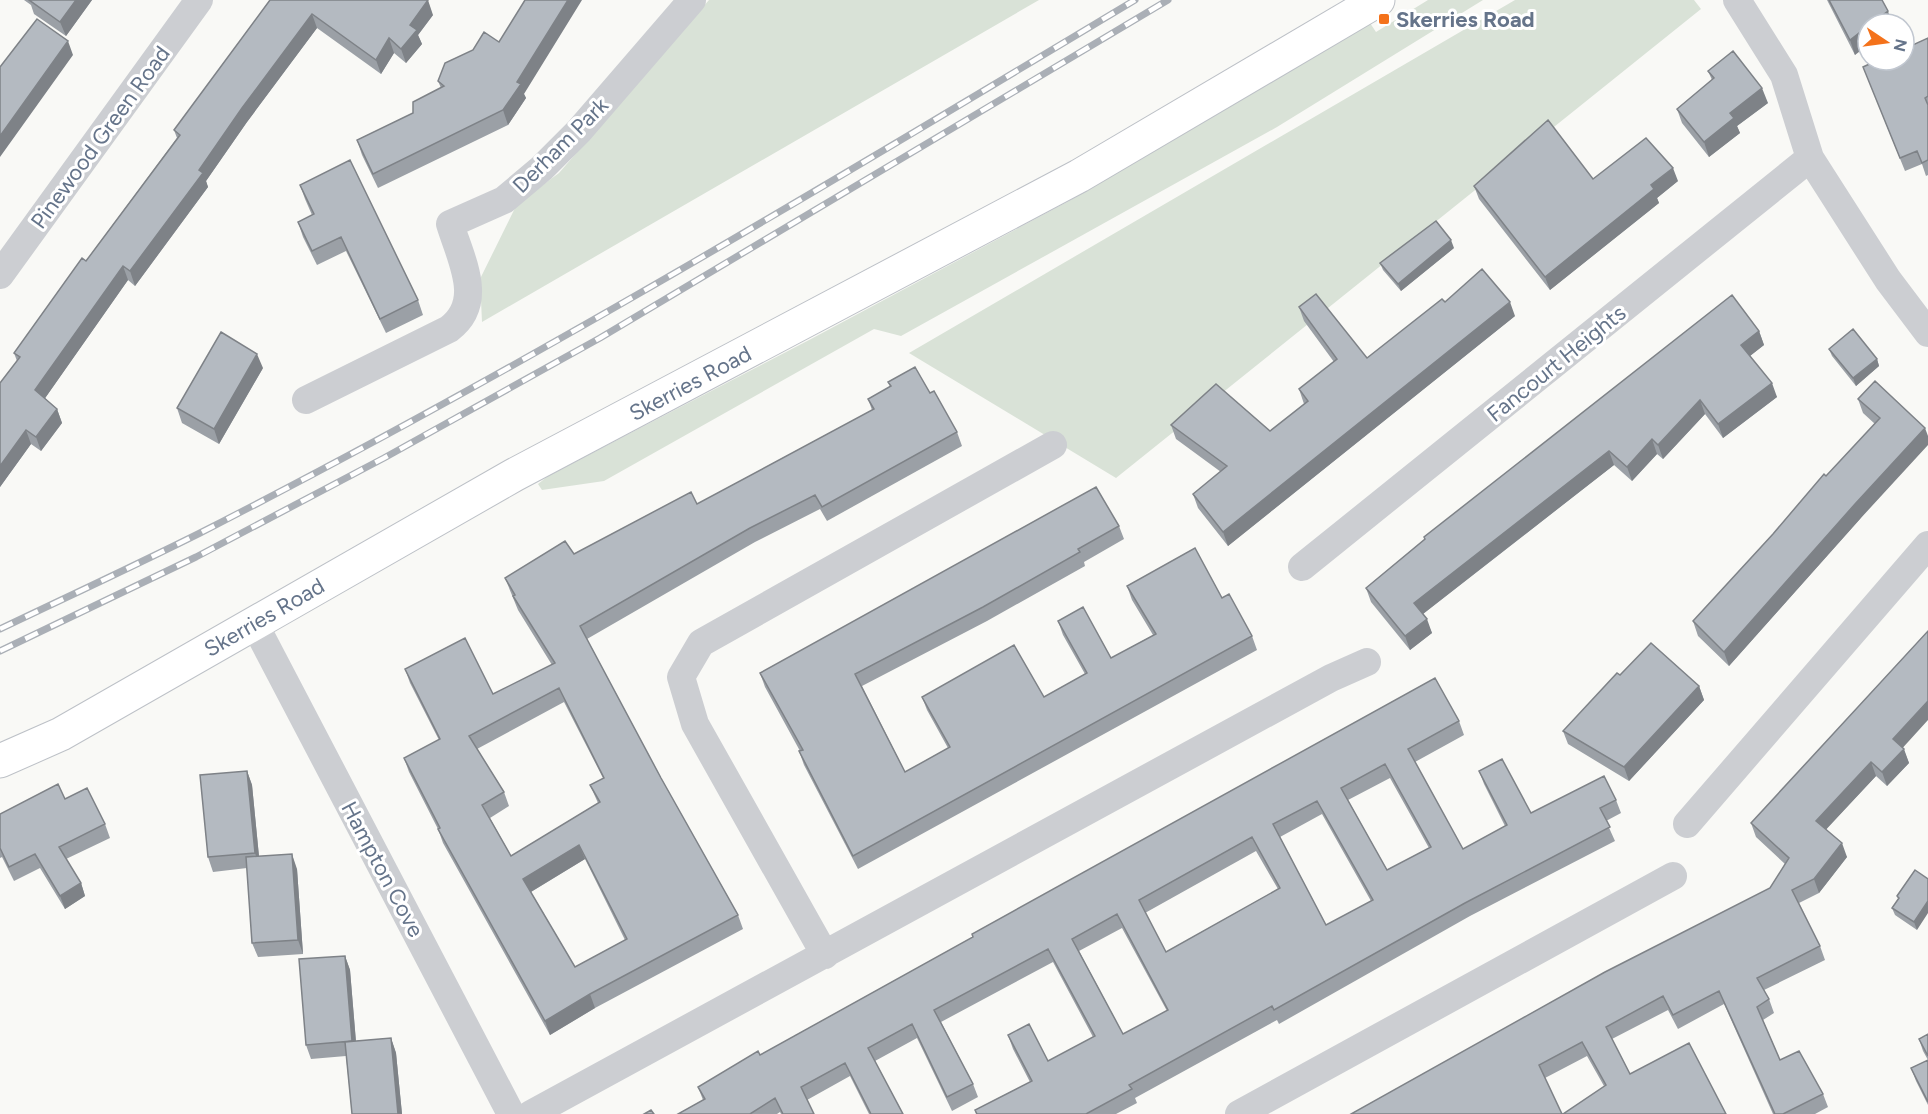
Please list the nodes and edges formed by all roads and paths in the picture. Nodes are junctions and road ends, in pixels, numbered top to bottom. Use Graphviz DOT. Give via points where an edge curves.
graph roads {
  1 [pos="199,0"];
  2 [pos="692,0"];
  3 [pos="1378,0"];
  4 [pos="1737,0"];
  5 [pos="1810,158"];
  6 [pos="0,275"];
  7 [pos="1928,333"];
  8 [pos="306,400"];
  9 [pos="1053,445"];
  10 [pos="1928,545"];
  11 [pos="1302,567"];
  12 [pos="254,623"];
  13 [pos="1367,662"];
  14 [pos="0,761"];
  15 [pos="1687,824"];
  16 [pos="1673,876"];
  17 [pos="825,955"];
  18 [pos="511,1114"];
  19 [pos="531,1114"];
  20 [pos="1239,1114"];
  1 -- 6 [label="street, Pinewood Green Road"];
  2 -- 8 [label="street, Derham Park" via="542,168 504,200 450,224 469,288 461,320 449,330"];
  3 -- 12 [label="main road, Skerries Road" via="1079,176 514,475"];
  4 -- 5 [label="street" via="1784,75"];
  5 -- 7 [label="street" via="1888,280"];
  5 -- 11 [label="street, Fancourt Heights"];
  9 -- 17 [label="street" via="700,643 681,677 695,724"];
  10 -- 15 [label="street"];
  12 -- 14 [label="main road, Skerries Road" via="61,734"];
  12 -- 18 [label="street, Hampton Cove"];
  13 -- 17 [label="street" via="1331,678"];
  16 -- 20 [label="street"];
  17 -- 19 [label="street"];
}
